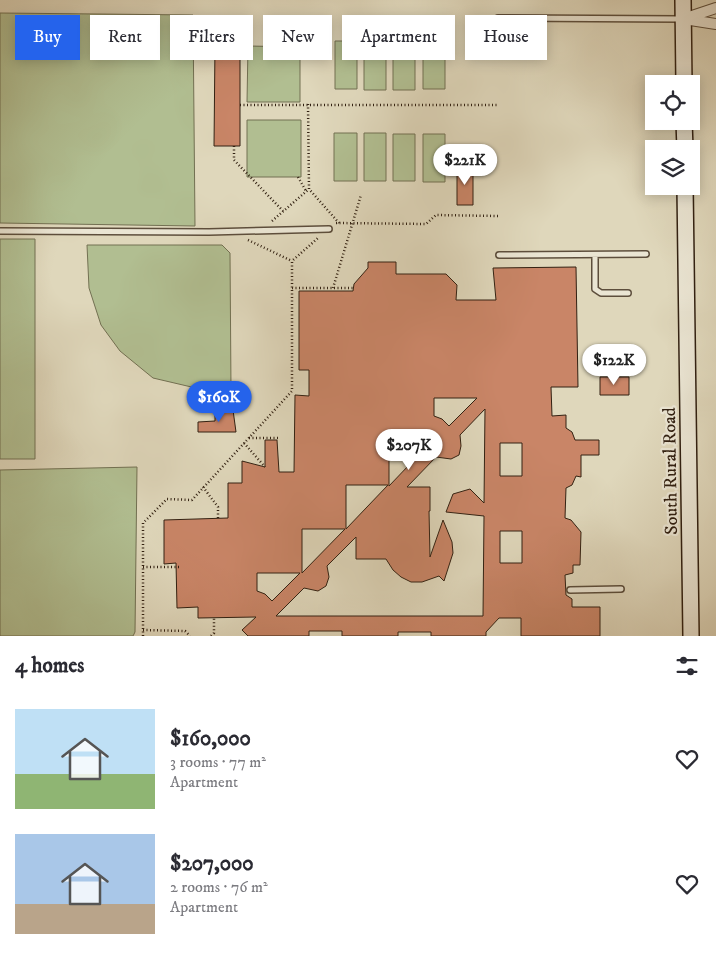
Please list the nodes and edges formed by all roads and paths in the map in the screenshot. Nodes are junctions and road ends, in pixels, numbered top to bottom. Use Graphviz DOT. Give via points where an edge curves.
graph roads {
  1 [pos="683,0"];
  2 [pos="716,8"];
  3 [pos="547,18"];
  4 [pos="683,18"];
  5 [pos="716,24"];
  6 [pos="684,75"];
  7 [pos="308,104"];
  8 [pos="240,105"];
  9 [pos="498,105"];
  10 [pos="234,146"];
  11 [pos="298,177"];
  12 [pos="308,190"];
  13 [pos="685,195"];
  14 [pos="361,196"];
  15 [pos="283,212"];
  16 [pos="498,216"];
  17 [pos="339,224"];
  18 [pos="353,224"];
  19 [pos="329,229"];
  20 [pos="0,231"];
  21 [pos="229,231"];
  22 [pos="261,231"];
  23 [pos="595,254"];
  24 [pos="646,254"];
  25 [pos="499,255"];
  26 [pos="292,261"];
  27 [pos="292,288"];
  28 [pos="333,288"];
  29 [pos="353,288"];
  30 [pos="628,292"];
  31 [pos="249,438"];
  32 [pos="278,438"];
  33 [pos="244,443"];
  34 [pos="265,467"];
  35 [pos="203,488"];
  36 [pos="218,518"];
  37 [pos="143,567"];
  38 [pos="181,567"];
  39 [pos="621,589"];
  40 [pos="570,590"];
  41 [pos="214,617"];
  42 [pos="143,630"];
  43 [pos="143,636"];
  44 [pos="190,636"];
  45 [pos="211,636"];
  46 [pos="691,636"];
  1 -- 4 [label="main road"];
  2 -- 4 [label="street"];
  3 -- 4 [label="lane"];
  4 -- 5 [label="street"];
  4 -- 6 [label="main road"];
  7 -- 8 [label="path"];
  7 -- 9 [label="path"];
  7 -- 12 [label="path"];
  10 -- 15 [label="path" via="234,160"];
  11 -- 12 [label="path"];
  12 -- 15 [label="path"];
  12 -- 17 [label="path"];
  13 -- 46 [label="main road, South Rural Road"];
  14 -- 18 [label="path"];
  15 -- 22 [label="path"];
  16 -- 18 [label="path" via="436,215 426,224"];
  17 -- 18 [label="path"];
  17 -- 19 [label="path" via="330,224"];
  18 -- 28 [label="path"];
  19 -- 22 [label="lane"];
  19 -- 26 [label="path"];
  20 -- 21 [label="lane"];
  21 -- 22 [label="lane"];
  21 -- 26 [label="path"];
  23 -- 24 [label="lane"];
  23 -- 25 [label="lane"];
  23 -- 30 [label="lane" via="595,289"];
  26 -- 27 [label="path"];
  27 -- 28 [label="path"];
  27 -- 31 [label="path" via="292,391"];
  28 -- 29 [label="path"];
  31 -- 32 [label="path"];
  31 -- 33 [label="path"];
  33 -- 34 [label="path"];
  33 -- 35 [label="path"];
  35 -- 36 [label="path" via="218,507"];
  35 -- 37 [label="path" via="192,500 167,499 143,523"];
  37 -- 38 [label="path"];
  37 -- 42 [label="path"];
  39 -- 40 [label="lane"];
  41 -- 45 [label="path"];
  42 -- 43 [label="path"];
  42 -- 44 [label="path" via="185,631"];
}
